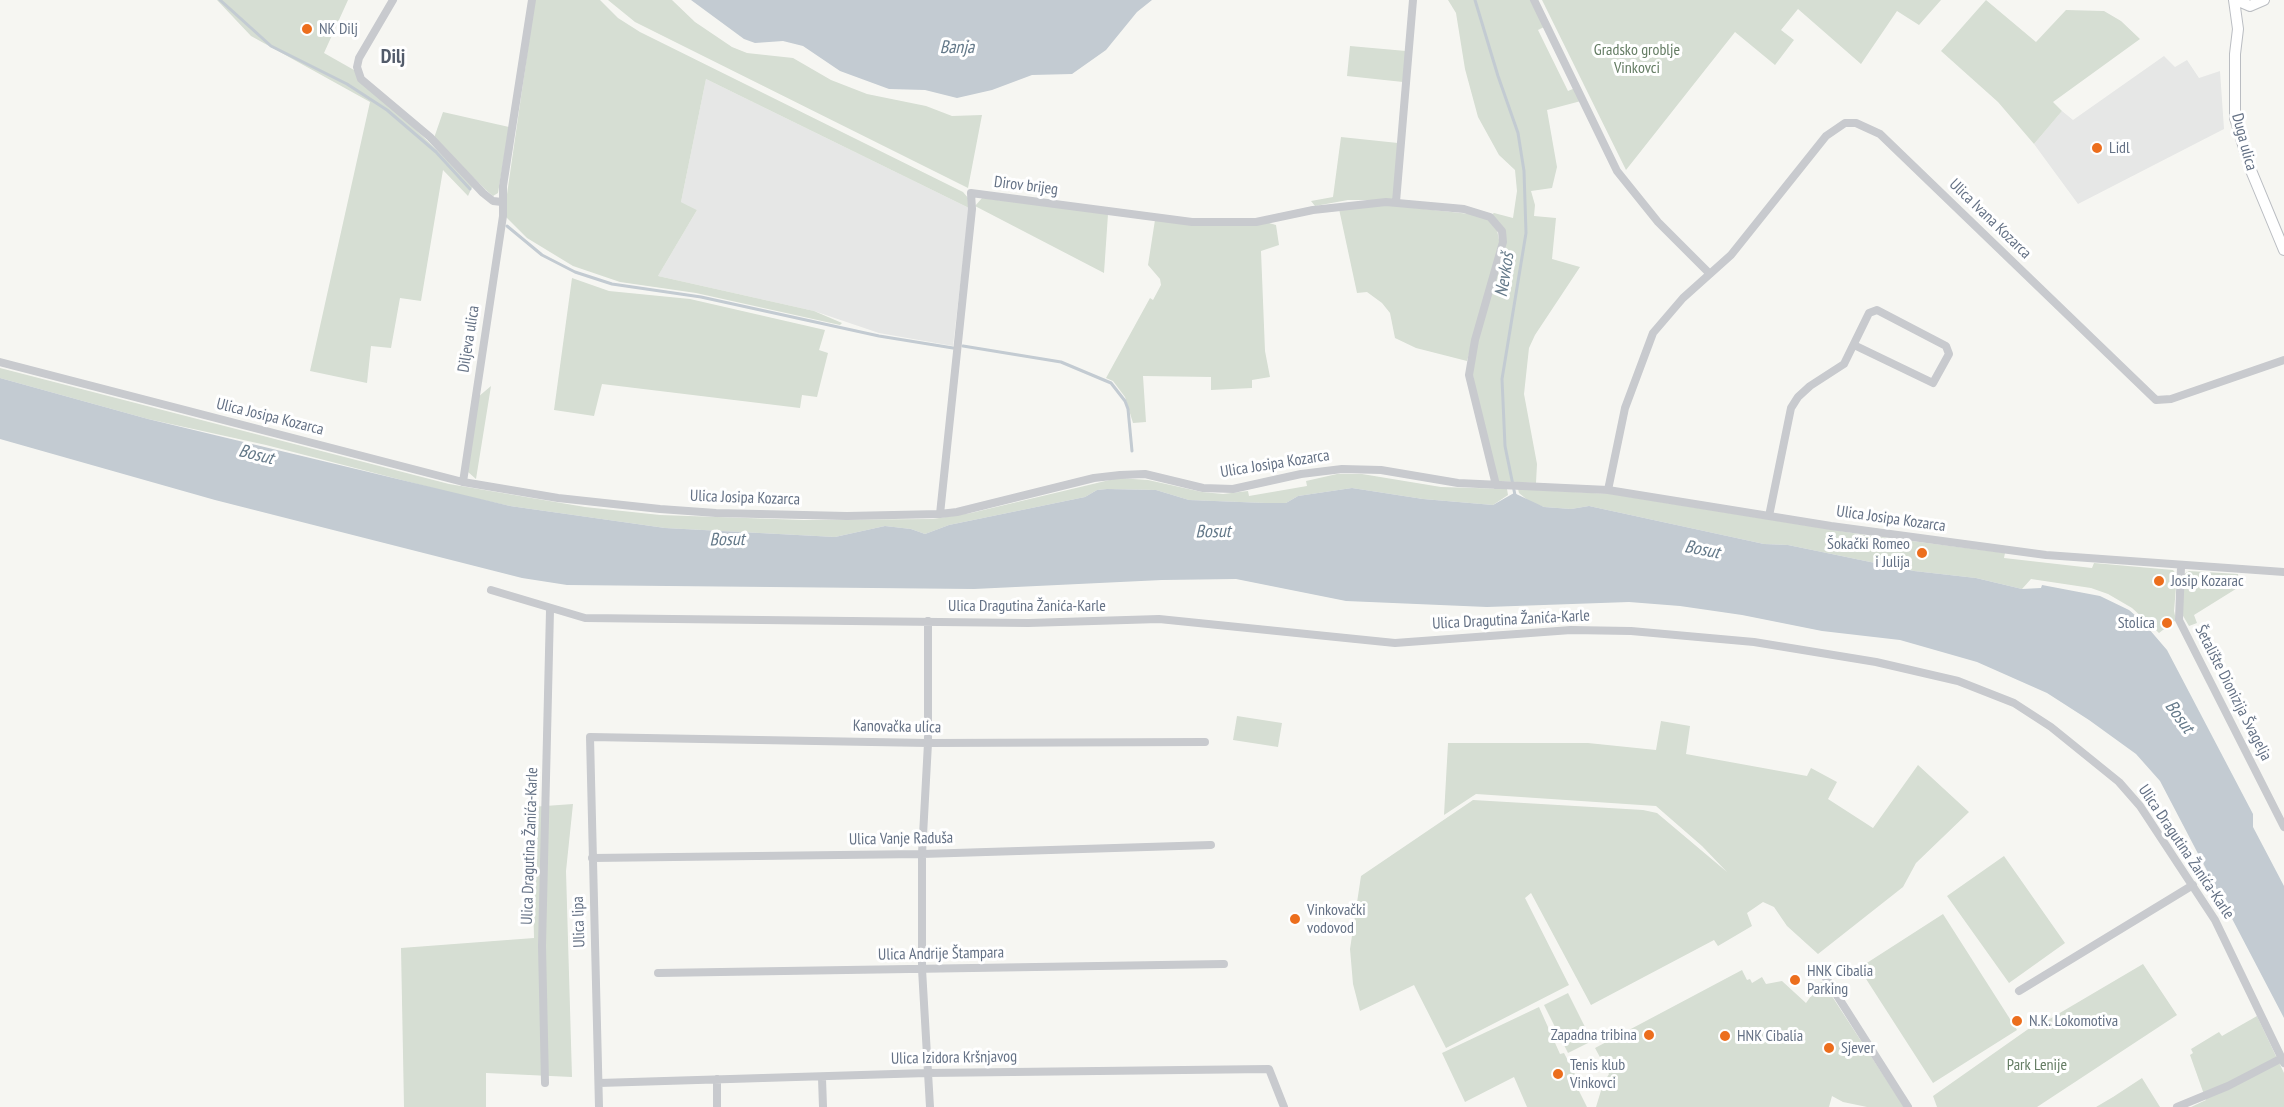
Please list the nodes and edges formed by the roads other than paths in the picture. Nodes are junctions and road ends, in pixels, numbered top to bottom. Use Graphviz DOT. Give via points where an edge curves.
graph roads {
  1 [pos="393,0"];
  2 [pos="532,0"];
  3 [pos="1413,0"];
  4 [pos="1534,0"];
  5 [pos="2235,0"];
  6 [pos="2260,2"];
  7 [pos="2238,29"];
  8 [pos="502,202"];
  9 [pos="1396,202"];
  10 [pos="2284,250"];
  11 [pos="1710,274"];
  12 [pos="1854,345"];
  13 [pos="2284,360"];
  14 [pos="0,362"];
  15 [pos="463,482"];
  16 [pos="1500,485"];
  17 [pos="1608,490"];
  18 [pos="940,514"];
  19 [pos="1769,516"];
  20 [pos="2181,567"];
  21 [pos="2284,572"];
  22 [pos="491,590"];
  23 [pos="550,610"];
  24 [pos="928,621"];
  25 [pos="590,737"];
  26 [pos="1205,742"];
  27 [pos="928,743"];
  28 [pos="2284,827"];
  29 [pos="1211,845"];
  30 [pos="922,854"];
  31 [pos="592,858"];
  32 [pos="2193,885"];
  33 [pos="1224,964"];
  34 [pos="922,969"];
  35 [pos="658,973"];
  36 [pos="1824,975"];
  37 [pos="2019,991"];
  38 [pos="2283,1061"];
  39 [pos="927,1073"];
  40 [pos="822,1078"];
  41 [pos="717,1079"];
  42 [pos="545,1083"];
  43 [pos="599,1083"];
  44 [pos="599,1107"];
  45 [pos="717,1107"];
  46 [pos="823,1107"];
  47 [pos="930,1107"];
  48 [pos="1284,1107"];
  49 [pos="1908,1107"];
  50 [pos="2177,1107"];
  1 -- 8 [label="street" via="359,58 361,79 430,137 483,193"];
  2 -- 8 [label="street, Diljeva ulica"];
  3 -- 9 [label="street"];
  4 -- 11 [label="street" via="1617,171 1658,222"];
  5 -- 6 [label="main road, Duga ulica" via="2243,5"];
  5 -- 7 [label="main road, Duga ulica"];
  6 -- 7 [label="main road, Duga ulica" via="2245,15"];
  7 -- 10 [label="main road, Duga ulica" via="2235,118 2250,168"];
  8 -- 15 [label="street, Diljeva ulica"];
  9 -- 16 [label="street, Dirov brijeg" via="1480,212 1502,231 1503,242 1470,358 1469,375"];
  9 -- 18 [label="street, Dirov brijeg" via="1332,207 1256,222 1192,222 971,193"];
  11 -- 13 [label="street, Ulica Ivana Kozarca" via="1747,236 1831,131 1845,123 1856,123 1880,134 2156,400 2171,399"];
  11 -- 17 [label="street, Ulica Ivana Kozarca" via="1653,333 1625,408"];
  12 -- 12 [label="street" via="1869,314 1877,310 1946,346 1948,354 1934,383"];
  12 -- 19 [label="street" via="1844,364 1810,386 1791,408"];
  14 -- 15 [label="street, Ulica Josipa Kozarca"];
  15 -- 18 [label="street, Ulica Josipa Kozarca" via="558,498 716,513"];
  16 -- 17 [label="street, Ulica Josipa Kozarca"];
  16 -- 18 [label="street, Ulica Josipa Kozarca" via="1439,481 1381,470 1301,474 1233,489 1203,488 1145,474 1120,475"];
  17 -- 19 [label="street, Ulica Josipa Kozarca"];
  19 -- 20 [label="street, Ulica Josipa Kozarca" via="2046,555"];
  20 -- 21 [label="street, Ulica Josipa Kozarca"];
  20 -- 28 [label="street, Šetalište Dionizija Švagelja" via="2179,620"];
  22 -- 23 [label="street, Ulica Dragutina Žanića-Karle"];
  23 -- 24 [label="street, Ulica Dragutina Žanića-Karle" via="585,618"];
  23 -- 42 [label="street, Ulica Dragutina Žanića-Karle" via="542,946"];
  24 -- 27 [label="street"];
  24 -- 32 [label="street, Ulica Dragutina Žanića-Karle" via="1159,619 1395,643 1571,630 1631,630 1754,642 1876,662 1987,690 2051,727 2119,782 2140,806"];
  25 -- 27 [label="street, Kanovačka ulica"];
  25 -- 31 [label="street, Ulica lipa"];
  26 -- 27 [label="street, Kanovačka ulica"];
  27 -- 30 [label="street"];
  29 -- 30 [label="street, Ulica Vanje Raduša"];
  30 -- 31 [label="street, Ulica Vanje Raduša"];
  30 -- 34 [label="street"];
  31 -- 43 [label="street, Ulica lipa"];
  32 -- 37 [label="street"];
  32 -- 38 [label="street, Ulica Dragutina Žanića-Karle" via="2221,930"];
  33 -- 34 [label="street, Ulica Andrije Štampara"];
  34 -- 35 [label="street, Ulica Andrije Štampara"];
  34 -- 39 [label="street"];
  36 -- 49 [label="street"];
  38 -- 50 [label="street, Ulica Dragutina Žanića-Karle"];
  39 -- 40 [label="street, Ulica Izidora Kršnjavog"];
  39 -- 47 [label="street"];
  39 -- 48 [label="street, Ulica Izidora Kršnjavog" via="1269,1069"];
  40 -- 41 [label="street, Ulica Izidora Kršnjavog"];
  40 -- 46 [label="street"];
  41 -- 43 [label="street, Ulica Izidora Kršnjavog"];
  41 -- 45 [label="street"];
  43 -- 44 [label="street, Ulica lipa"];
}
